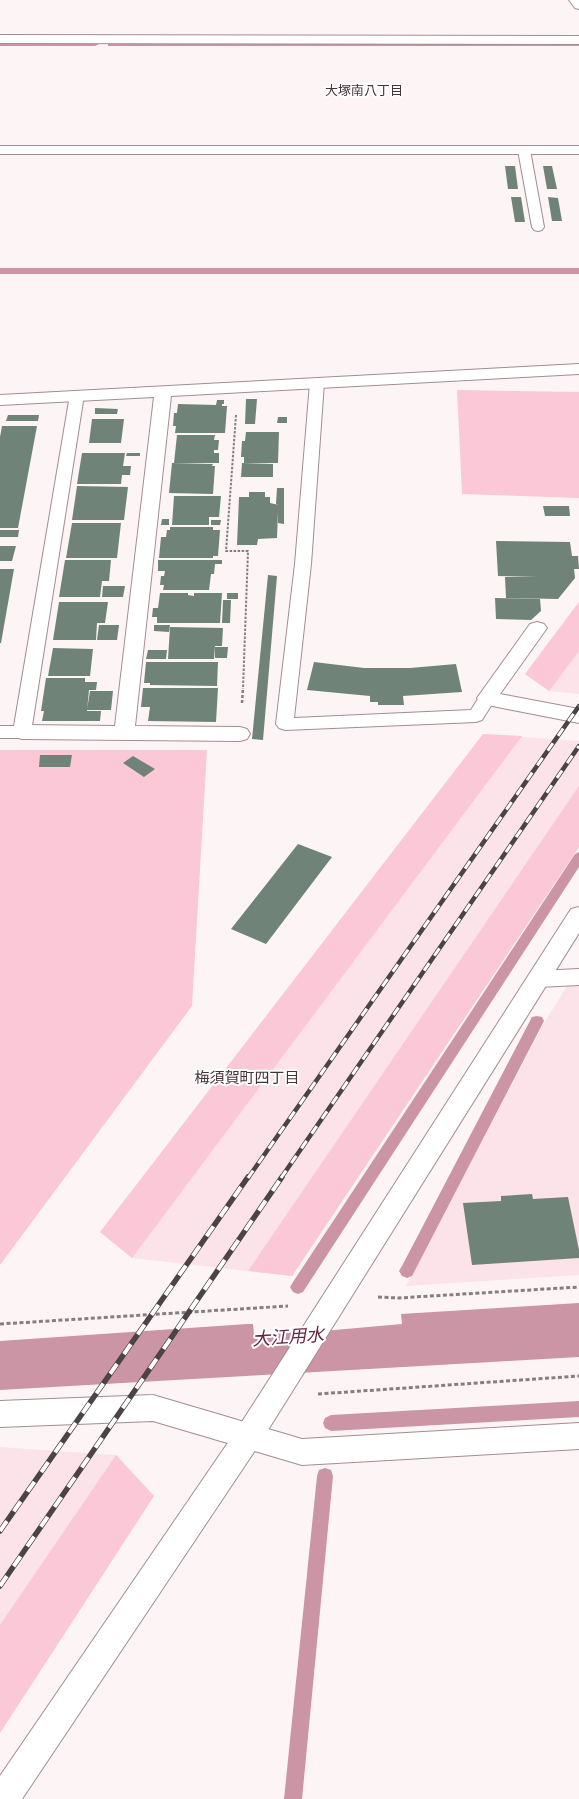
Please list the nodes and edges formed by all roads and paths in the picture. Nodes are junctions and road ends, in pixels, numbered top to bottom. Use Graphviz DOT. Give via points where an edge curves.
graph roads {
  1 [pos="575,0"];
  2 [pos="579,5"];
  3 [pos="0,39"];
  4 [pos="579,40"];
  5 [pos="0,150"];
  6 [pos="524,150"];
  7 [pos="579,150"];
  8 [pos="538,227"];
  9 [pos="579,368"];
  10 [pos="317,383"];
  11 [pos="238,387"];
  12 [pos="163,391"];
  13 [pos="77,396"];
  14 [pos="0,400"];
  15 [pos="537,628"];
  16 [pos="487,698"];
  17 [pos="579,716"];
  18 [pos="0,732"];
  19 [pos="22,732"];
  20 [pos="124,733"];
  21 [pos="240,734"];
  22 [pos="579,915"];
  23 [pos="579,977"];
  24 [pos="538,979"];
  25 [pos="579,1376"];
  26 [pos="275,1393"];
  27 [pos="0,1414"];
  28 [pos="579,1436"];
  29 [pos="248,1437"];
  30 [pos="3,1799"];
  1 -- 2 [label="street"];
  3 -- 4 [label="street"];
  5 -- 6 [label="street"];
  6 -- 7 [label="street"];
  6 -- 8 [label="lane"];
  9 -- 10 [label="street"];
  10 -- 11 [label="street"];
  10 -- 16 [label="lane" via="303,564 285,724 476,716"];
  11 -- 12 [label="street"];
  11 -- 21 [label="path" via="226,551 248,551"];
  12 -- 13 [label="street"];
  12 -- 20 [label="street"];
  13 -- 14 [label="street"];
  13 -- 19 [label="lane"];
  15 -- 16 [label="street"];
  16 -- 17 [label="street"];
  18 -- 19 [label="lane"];
  19 -- 20 [label="street"];
  20 -- 21 [label="street"];
  22 -- 24 [label="street"];
  23 -- 24 [label="lane"];
  24 -- 26 [label="street"];
  25 -- 26 [label="path"];
  26 -- 29 [label="street"];
  27 -- 29 [label="street" via="154,1408"];
  28 -- 29 [label="street" via="302,1452"];
  29 -- 30 [label="street"];
}
